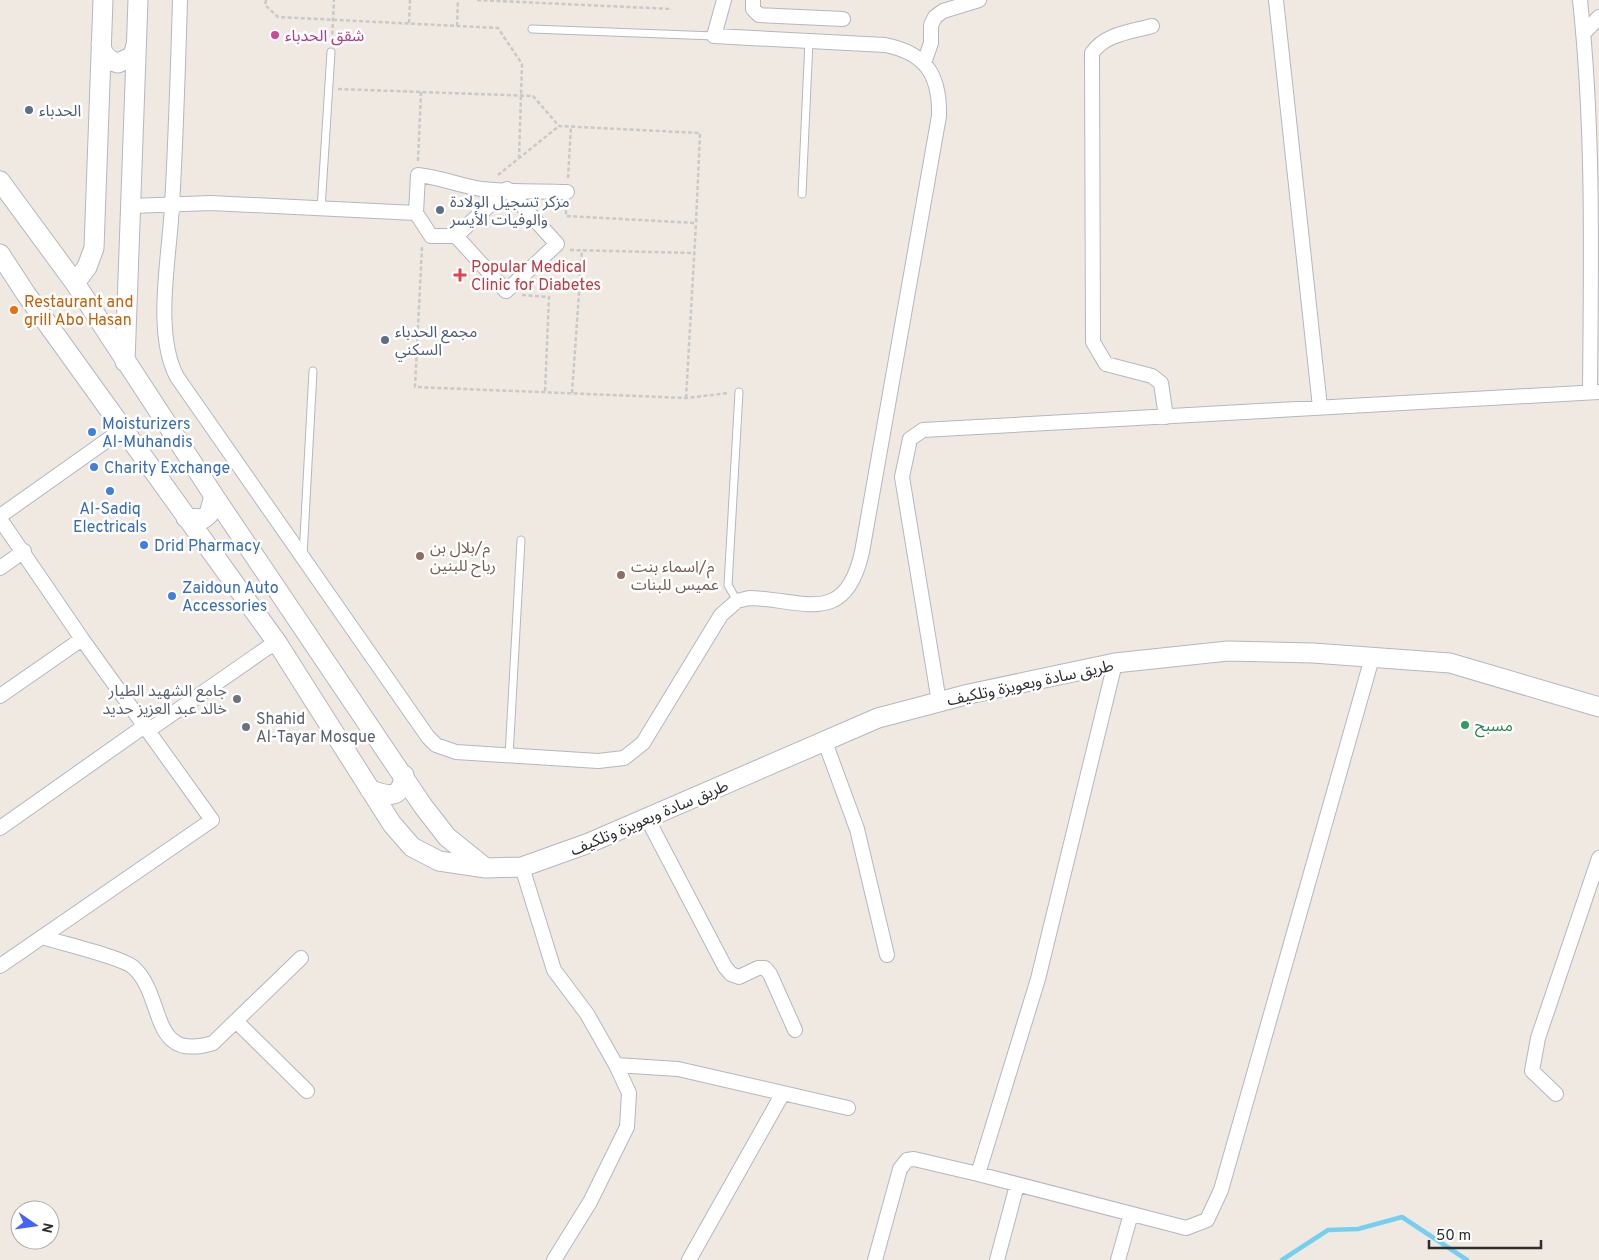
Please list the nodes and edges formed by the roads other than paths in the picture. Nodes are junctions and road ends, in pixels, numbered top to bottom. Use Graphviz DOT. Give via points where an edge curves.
graph roads {
  1 [pos="103,0"];
  2 [pos="138,0"];
  3 [pos="180,0"];
  4 [pos="724,0"];
  5 [pos="753,0"];
  6 [pos="979,0"];
  7 [pos="1276,0"];
  8 [pos="1580,0"];
  9 [pos="1599,17"];
  10 [pos="843,18"];
  11 [pos="1152,26"];
  12 [pos="532,29"];
  13 [pos="1583,34"];
  14 [pos="714,36"];
  15 [pos="809,40"];
  16 [pos="101,44"];
  17 [pos="136,45"];
  18 [pos="331,52"];
  19 [pos="924,63"];
  20 [pos="0,181"];
  21 [pos="507,189"];
  22 [pos="567,192"];
  23 [pos="802,194"];
  24 [pos="172,205"];
  25 [pos="131,206"];
  26 [pos="321,209"];
  27 [pos="420,218"];
  28 [pos="456,236"];
  29 [pos="0,254"];
  30 [pos="75,283"];
  31 [pos="125,362"];
  32 [pos="313,371"];
  33 [pos="739,392"];
  34 [pos="1595,392"];
  35 [pos="1320,407"];
  36 [pos="1166,417"];
  37 [pos="123,429"];
  38 [pos="214,496"];
  39 [pos="0,517"];
  40 [pos="186,518"];
  41 [pos="521,540"];
  42 [pos="24,551"];
  43 [pos="303,559"];
  44 [pos="0,568"];
  45 [pos="737,601"];
  46 [pos="82,639"];
  47 [pos="278,644"];
  48 [pos="1372,658"];
  49 [pos="1115,664"];
  50 [pos="0,696"];
  51 [pos="939,702"];
  52 [pos="1599,706"];
  53 [pos="148,728"];
  54 [pos="825,742"];
  55 [pos="509,757"];
  56 [pos="404,775"];
  57 [pos="370,790"];
  58 [pos="647,818"];
  59 [pos="0,828"];
  60 [pos="1599,858"];
  61 [pos="522,867"];
  62 [pos="486,868"];
  63 [pos="42,937"];
  64 [pos="886,955"];
  65 [pos="302,958"];
  66 [pos="0,966"];
  67 [pos="236,1021"];
  68 [pos="795,1030"];
  69 [pos="616,1065"];
  70 [pos="307,1091"];
  71 [pos="783,1093"];
  72 [pos="1556,1094"];
  73 [pos="848,1108"];
  74 [pos="978,1174"];
  75 [pos="1017,1185"];
  76 [pos="1131,1214"];
  77 [pos="554,1260"];
  78 [pos="690,1260"];
  79 [pos="874,1260"];
  80 [pos="997,1260"];
  81 [pos="1118,1260"];
  1 -- 16 [label="main road"];
  2 -- 17 [label="main road"];
  3 -- 24 [label="street"];
  4 -- 14 [label="street"];
  5 -- 10 [label="street" via="753,9 759,15"];
  6 -- 19 [label="street" via="943,11 936,17 931,25 931,44"];
  7 -- 35 [label="street"];
  8 -- 13 [label="street"];
  9 -- 13 [label="street"];
  11 -- 36 [label="street" via="1106,38 1092,53 1093,342 1106,364 1152,376 1161,383"];
  12 -- 14 [label="lane"];
  13 -- 34 [label="street"];
  14 -- 15 [label="street"];
  15 -- 19 [label="street" via="885,45 899,48"];
  15 -- 23 [label="lane"];
  16 -- 17 [label="main road" via="108,59 118,62 133,56"];
  16 -- 30 [label="main road" via="94,248 87,267"];
  17 -- 25 [label="main road"];
  18 -- 26 [label="lane"];
  19 -- 45 [label="street" via="937,84 939,116 859,568 852,583 821,606 759,598"];
  20 -- 30 [label="main road"];
  21 -- 22 [label="street"];
  21 -- 27 [label="street" via="481,189 418,175"];
  21 -- 28 [label="street"];
  21 -- 28 [label="street" via="556,244 506,291"];
  24 -- 25 [label="street"];
  24 -- 26 [label="street"];
  24 -- 43 [label="street" via="165,335 171,367"];
  25 -- 31 [label="main road"];
  26 -- 27 [label="street"];
  27 -- 28 [label="street" via="431,236"];
  29 -- 37 [label="main road, طريق سادة وبعويزة وتلكيف"];
  30 -- 31 [label="main road"];
  31 -- 38 [label="main road"];
  32 -- 43 [label="lane"];
  33 -- 45 [label="lane" via="728,585"];
  34 -- 35 [label="street"];
  35 -- 36 [label="street"];
  36 -- 51 [label="street" via="923,430 910,439 902,477"];
  37 -- 39 [label="street"];
  37 -- 40 [label="main road, طريق سادة وبعويزة وتلكيف"];
  38 -- 40 [label="main road" via="209,514 203,519"];
  38 -- 56 [label="main road"];
  39 -- 42 [label="street"];
  40 -- 47 [label="main road, طريق سادة وبعويزة وتلكيف"];
  41 -- 55 [label="lane"];
  42 -- 44 [label="street"];
  42 -- 46 [label="street"];
  43 -- 55 [label="street" via="428,738 436,745 456,752"];
  45 -- 55 [label="street" via="728,606 714,625 643,743 635,751 611,761"];
  46 -- 50 [label="street"];
  46 -- 53 [label="street"];
  47 -- 53 [label="street" via="267,648"];
  47 -- 57 [label="main road, طريق سادة وبعويزة وتلكيف"];
  48 -- 49 [label="main road, طريق سادة وبعويزة وتلكيف" via="1228,651"];
  48 -- 52 [label="main road, طريق سادة وبعويزة وتلكيف" via="1450,663"];
  48 -- 76 [label="street" via="1221,1190 1207,1220 1186,1228"];
  49 -- 51 [label="main road, طريق سادة وبعويزة وتلكيف"];
  49 -- 74 [label="street" via="1038,979"];
  51 -- 54 [label="main road, طريق سادة وبعويزة وتلكيف" via="878,718"];
  53 -- 59 [label="street"];
  53 -- 63 [label="street" via="212,820"];
  54 -- 58 [label="main road, طريق سادة وبعويزة وتلكيف"];
  54 -- 64 [label="street" via="857,829"];
  56 -- 57 [label="main road" via="401,790 395,794 389,796"];
  56 -- 62 [label="main road" via="447,836"];
  57 -- 62 [label="main road, طريق سادة وبعويزة وتلكيف" via="412,847 439,861"];
  58 -- 61 [label="main road, طريق سادة وبعويزة وتلكيف" via="589,844"];
  58 -- 68 [label="street" via="725,967 739,978 758,968 765,968"];
  60 -- 72 [label="street" via="1538,1038 1532,1070"];
  61 -- 62 [label="main road, طريق سادة وبعويزة وتلكيف"];
  61 -- 69 [label="street" via="554,970 587,1014"];
  63 -- 66 [label="street"];
  63 -- 67 [label="street" via="133,967 148,987 161,1026 172,1040 184,1047 196,1048 213,1043"];
  65 -- 67 [label="street"];
  67 -- 70 [label="street"];
  69 -- 71 [label="street" via="678,1069"];
  69 -- 77 [label="street" via="629,1094 627,1127 590,1202"];
  71 -- 73 [label="street"];
  71 -- 78 [label="street"];
  74 -- 75 [label="street"];
  74 -- 79 [label="street" via="907,1160 900,1169"];
  75 -- 76 [label="street"];
  75 -- 80 [label="street"];
  76 -- 81 [label="street"];
}
